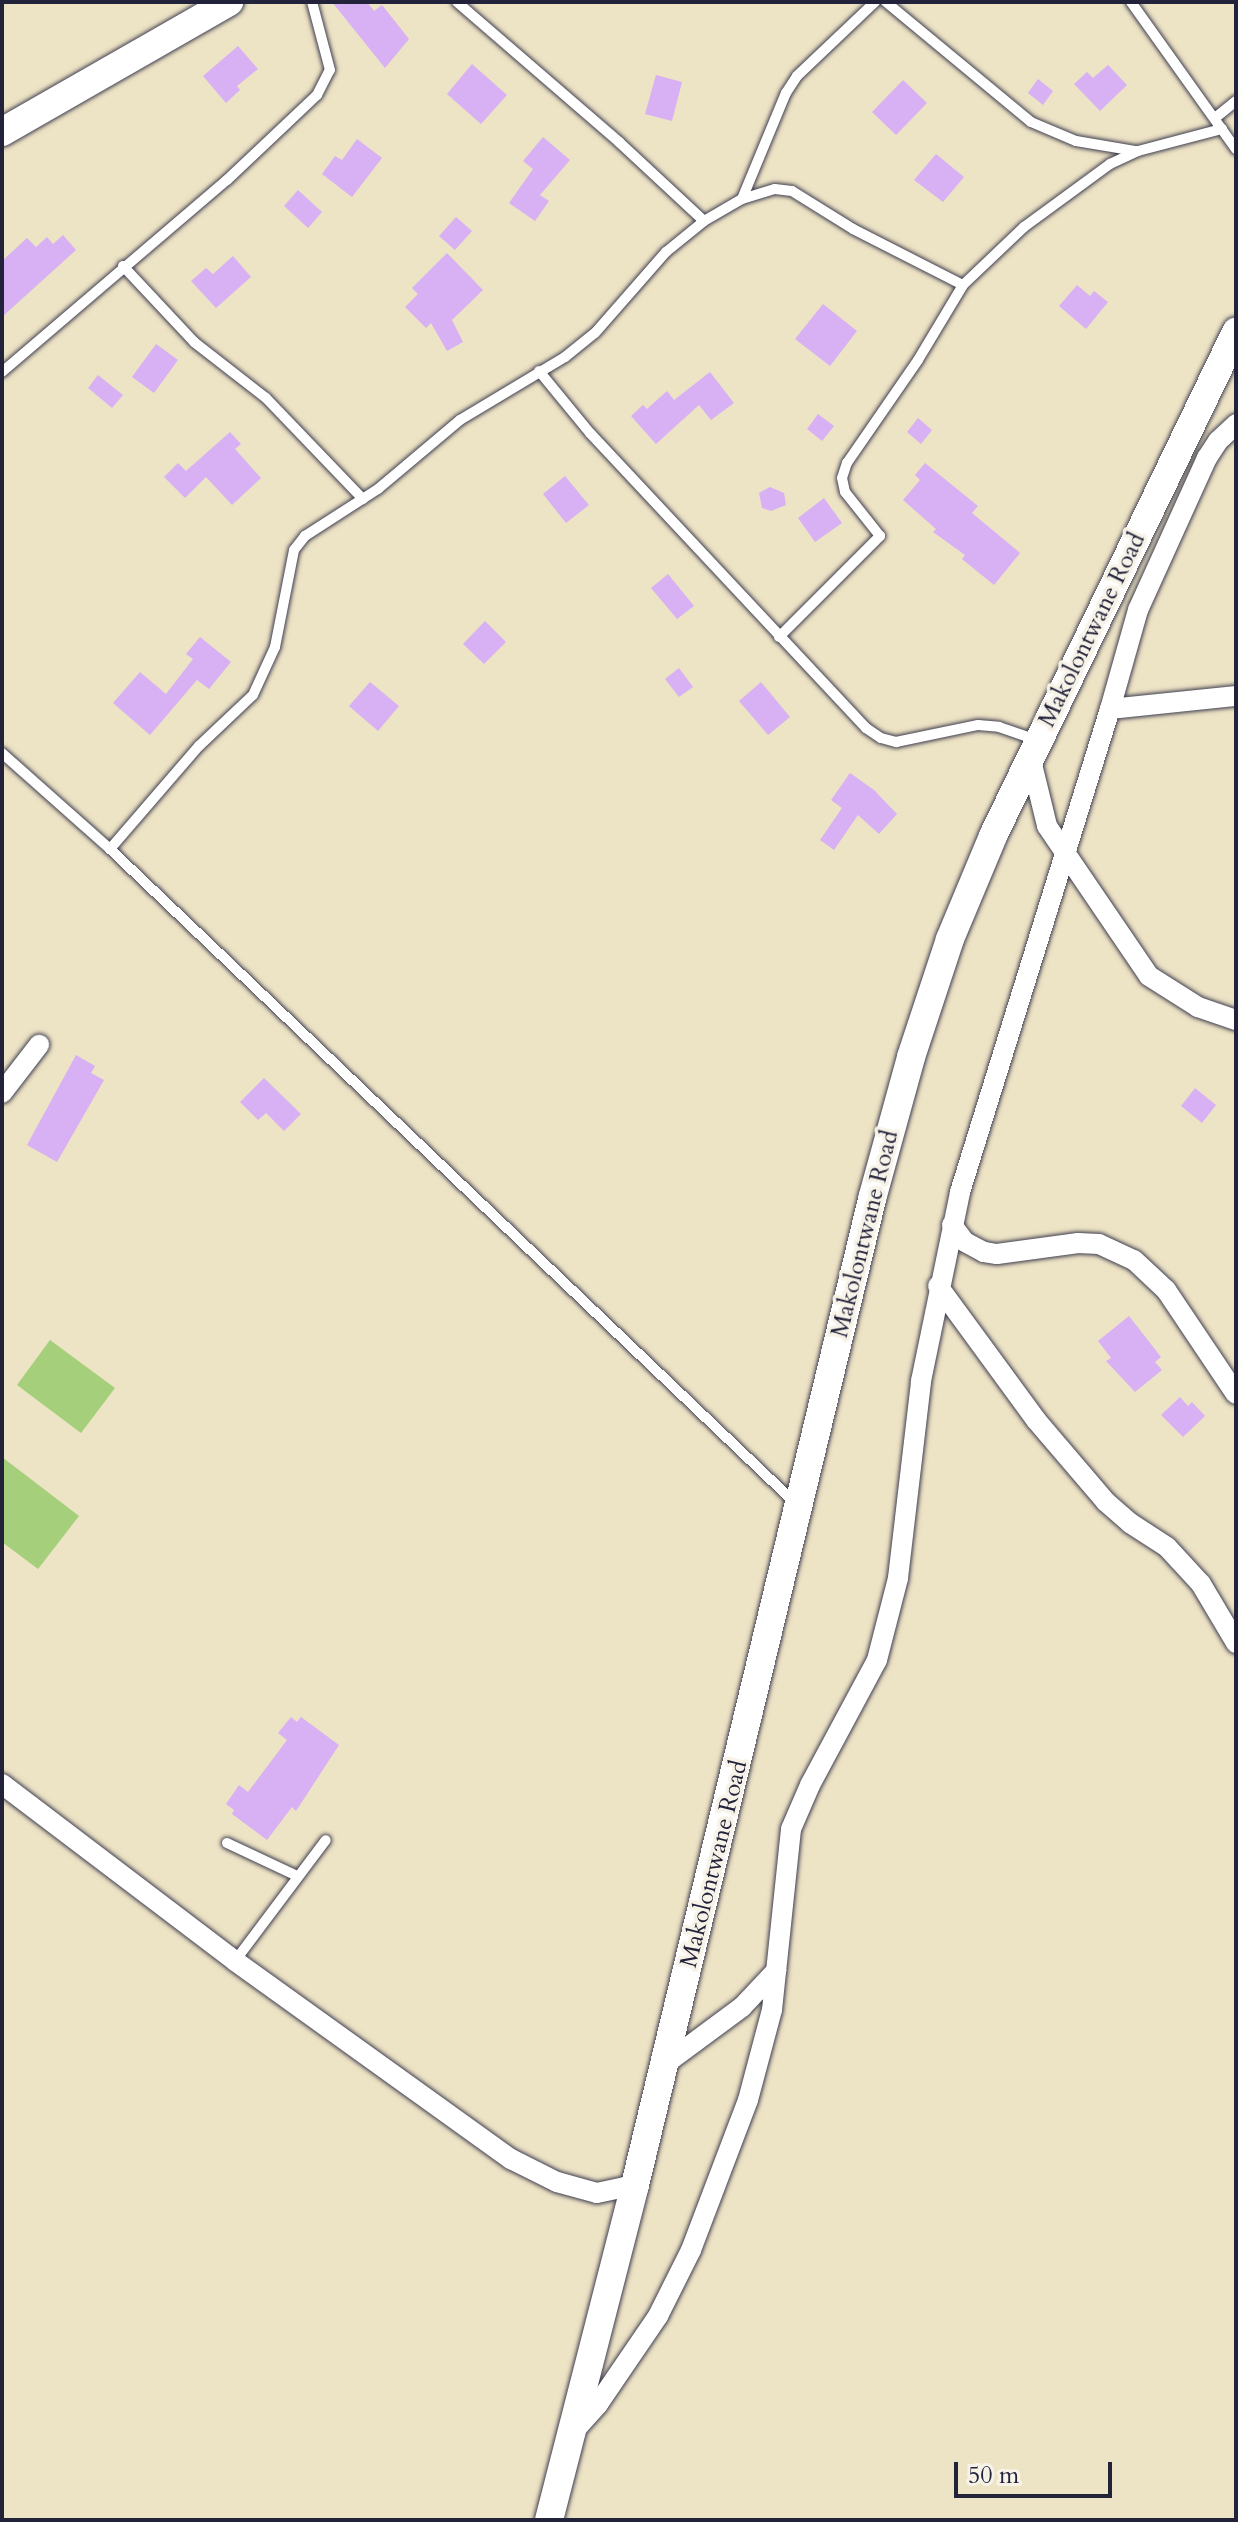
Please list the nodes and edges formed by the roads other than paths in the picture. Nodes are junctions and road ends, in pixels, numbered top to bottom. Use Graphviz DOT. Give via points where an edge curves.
graph roads {
  1 [pos="229,2"];
  2 [pos="312,2"];
  3 [pos="457,2"];
  4 [pos="875,2"];
  5 [pos="886,2"];
  6 [pos="1131,2"];
  7 [pos="1236,101"];
  8 [pos="1215,118"];
  9 [pos="1222,129"];
  10 [pos="2,132"];
  11 [pos="1236,149"];
  12 [pos="1138,151"];
  13 [pos="742,199"];
  14 [pos="704,221"];
  15 [pos="123,266"];
  16 [pos="963,285"];
  17 [pos="1236,332"];
  18 [pos="539,371"];
  19 [pos="2,372"];
  20 [pos="1199,410"];
  21 [pos="1236,424"];
  22 [pos="1207,458"];
  23 [pos="363,499"];
  24 [pos="779,637"];
  25 [pos="1236,696"];
  26 [pos="1110,709"];
  27 [pos="1034,748"];
  28 [pos="2,753"];
  29 [pos="110,849"];
  30 [pos="1065,855"];
  31 [pos="1236,1020"];
  32 [pos="39,1045"];
  33 [pos="2,1093"];
  34 [pos="952,1225"];
  35 [pos="938,1286"];
  36 [pos="1236,1394"];
  37 [pos="799,1507"];
  38 [pos="1236,1643"];
  39 [pos="2,1784"];
  40 [pos="326,1840"];
  41 [pos="227,1843"];
  42 [pos="297,1876"];
  43 [pos="235,1961"];
  44 [pos="776,1971"];
  45 [pos="665,2064"];
  46 [pos="635,2185"];
  47 [pos="569,2437"];
  48 [pos="549,2520"];
  1 -- 10 [label="main road"];
  2 -- 15 [label="lane" via="330,70 326,84 267,144"];
  3 -- 14 [label="lane"];
  4 -- 13 [label="lane" via="797,76 776,111"];
  5 -- 12 [label="lane" via="1031,122 1076,141"];
  6 -- 8 [label="lane"];
  7 -- 8 [label="lane"];
  8 -- 9 [label="lane"];
  9 -- 11 [label="lane"];
  9 -- 12 [label="lane"];
  12 -- 16 [label="lane" via="1070,190 986,259"];
  13 -- 14 [label="lane"];
  13 -- 16 [label="lane" via="775,189 792,191"];
  14 -- 18 [label="lane" via="666,252 595,333"];
  15 -- 19 [label="lane"];
  15 -- 23 [label="lane" via="194,342 266,398"];
  16 -- 24 [label="lane" via="842,478 845,492 880,536"];
  17 -- 20 [label="main road, Makolontwane Road"];
  18 -- 23 [label="lane" via="460,420"];
  18 -- 24 [label="lane"];
  20 -- 22 [label="street"];
  20 -- 27 [label="main road, Makolontwane Road"];
  21 -- 22 [label="street"];
  22 -- 26 [label="street" via="1143,595"];
  23 -- 29 [label="lane" via="324,521 294,550 275,647 253,695 199,746"];
  24 -- 27 [label="lane" via="881,738 896,742 978,725 999,727"];
  25 -- 26 [label="street"];
  26 -- 30 [label="street"];
  27 -- 30 [label="street" via="1047,826"];
  27 -- 37 [label="main road, Makolontwane Road" via="950,939 911,1057"];
  28 -- 29 [label="lane"];
  29 -- 37 [label="lane"];
  30 -- 31 [label="street" via="1149,976 1198,1007"];
  30 -- 34 [label="street"];
  32 -- 33 [label="street"];
  34 -- 35 [label="street"];
  34 -- 36 [label="street" via="965,1242 984,1252 1099,1244 1134,1260 1166,1290"];
  35 -- 38 [label="street" via="1036,1420 1106,1502 1167,1547 1201,1584"];
  35 -- 44 [label="street" via="898,1578 877,1660 791,1829"];
  37 -- 45 [label="main road, Makolontwane Road"];
  39 -- 43 [label="street"];
  40 -- 42 [label="lane"];
  41 -- 42 [label="lane"];
  42 -- 43 [label="lane"];
  43 -- 46 [label="street" via="511,2159 557,2182 597,2193"];
  44 -- 45 [label="street" via="742,2007"];
  44 -- 47 [label="street" via="772,2010 748,2100 691,2250 658,2316"];
  45 -- 46 [label="main road, Makolontwane Road"];
  46 -- 47 [label="main road, Makolontwane Road"];
  47 -- 48 [label="main road, Makolontwane Road"];
}
